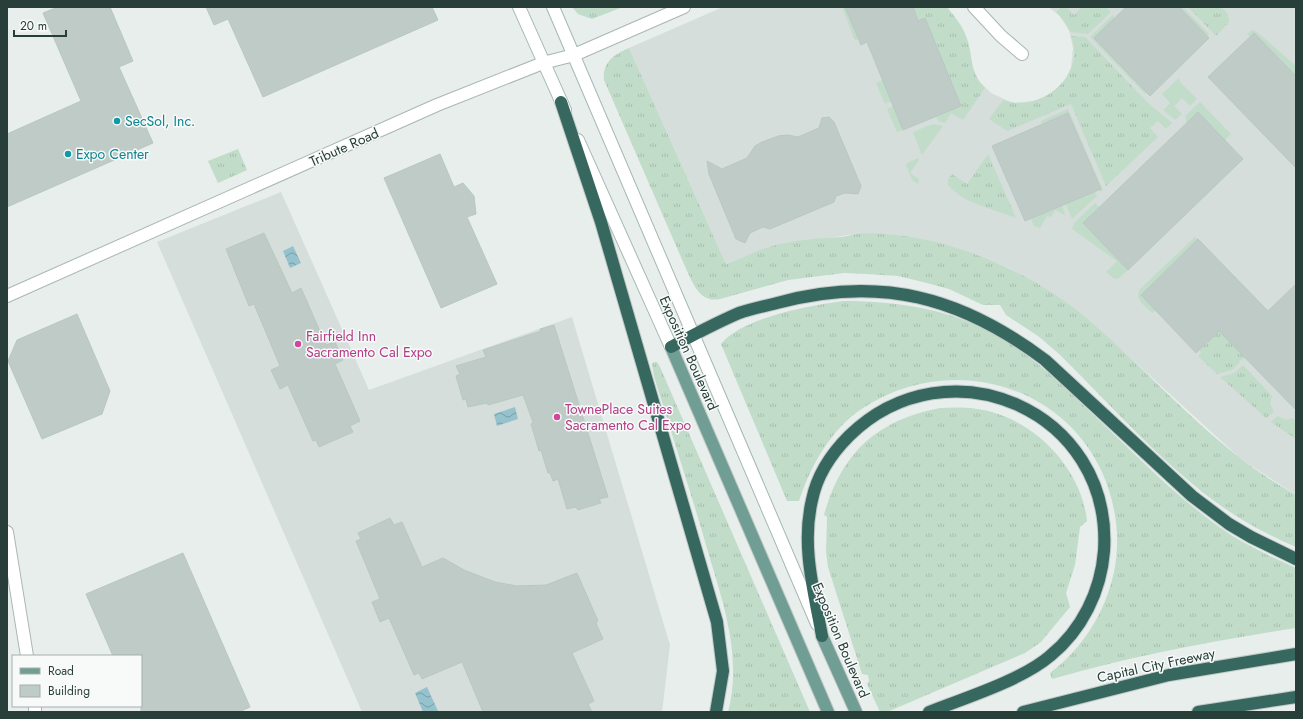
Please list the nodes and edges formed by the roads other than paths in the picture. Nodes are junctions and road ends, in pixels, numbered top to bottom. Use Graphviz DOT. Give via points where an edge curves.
graph roads {
  1 [pos="519,7"];
  2 [pos="553,7"];
  3 [pos="684,7"];
  4 [pos="974,7"];
  5 [pos="1022,54"];
  6 [pos="574,55"];
  7 [pos="543,63"];
  8 [pos="561,102"];
  9 [pos="7,296"];
  10 [pos="694,335"];
  11 [pos="671,347"];
  12 [pos="7,532"];
  13 [pos="1296,559"];
  14 [pos="822,636"];
  15 [pos="1296,654"];
  16 [pos="27,655"];
  17 [pos="1296,697"];
  18 [pos="855,711"];
  19 [pos="716,712"];
  20 [pos="828,712"];
  21 [pos="929,712"];
  22 [pos="1023,712"];
  23 [pos="1198,712"];
  1 -- 7 [label="main road, Exposition Boulevard"];
  2 -- 6 [label="main road, Exposition Boulevard"];
  3 -- 6 [label="main road, Tribute Road"];
  4 -- 5 [label="main road"];
  6 -- 7 [label="main road, Tribute Road"];
  6 -- 10 [label="main road, Exposition Boulevard"];
  7 -- 8 [label="main road, Exposition Boulevard"];
  7 -- 9 [label="main road, Tribute Road" via="438,105"];
  8 -- 11 [label="main road, Exposition Boulevard"];
  8 -- 19 [label="highway" via="600,222 717,622 723,671"];
  10 -- 11 [label="highway"];
  10 -- 13 [label="highway" via="740,313 802,296 833,292 896,293 925,298 953,307 1002,329 1029,348 1192,496 1251,538"];
  10 -- 14 [label="main road, Exposition Boulevard"];
  11 -- 20 [label="main road, Exposition Boulevard"];
  12 -- 16 [label="main road"];
  14 -- 18 [label="main road, Exposition Boulevard"];
  14 -- 21 [label="highway" via="809,567 807,529 812,499 830,458 860,425 897,403 918,395 944,391 967,391 992,396 1015,403 1037,414 1055,428 1076,451 1095,486 1102,510 1105,535 1103,561 1090,607 1064,643 1035,667"];
  15 -- 22 [label="highway, Capital City Freeway" via="1169,675"];
  17 -- 23 [label="highway"];
}
